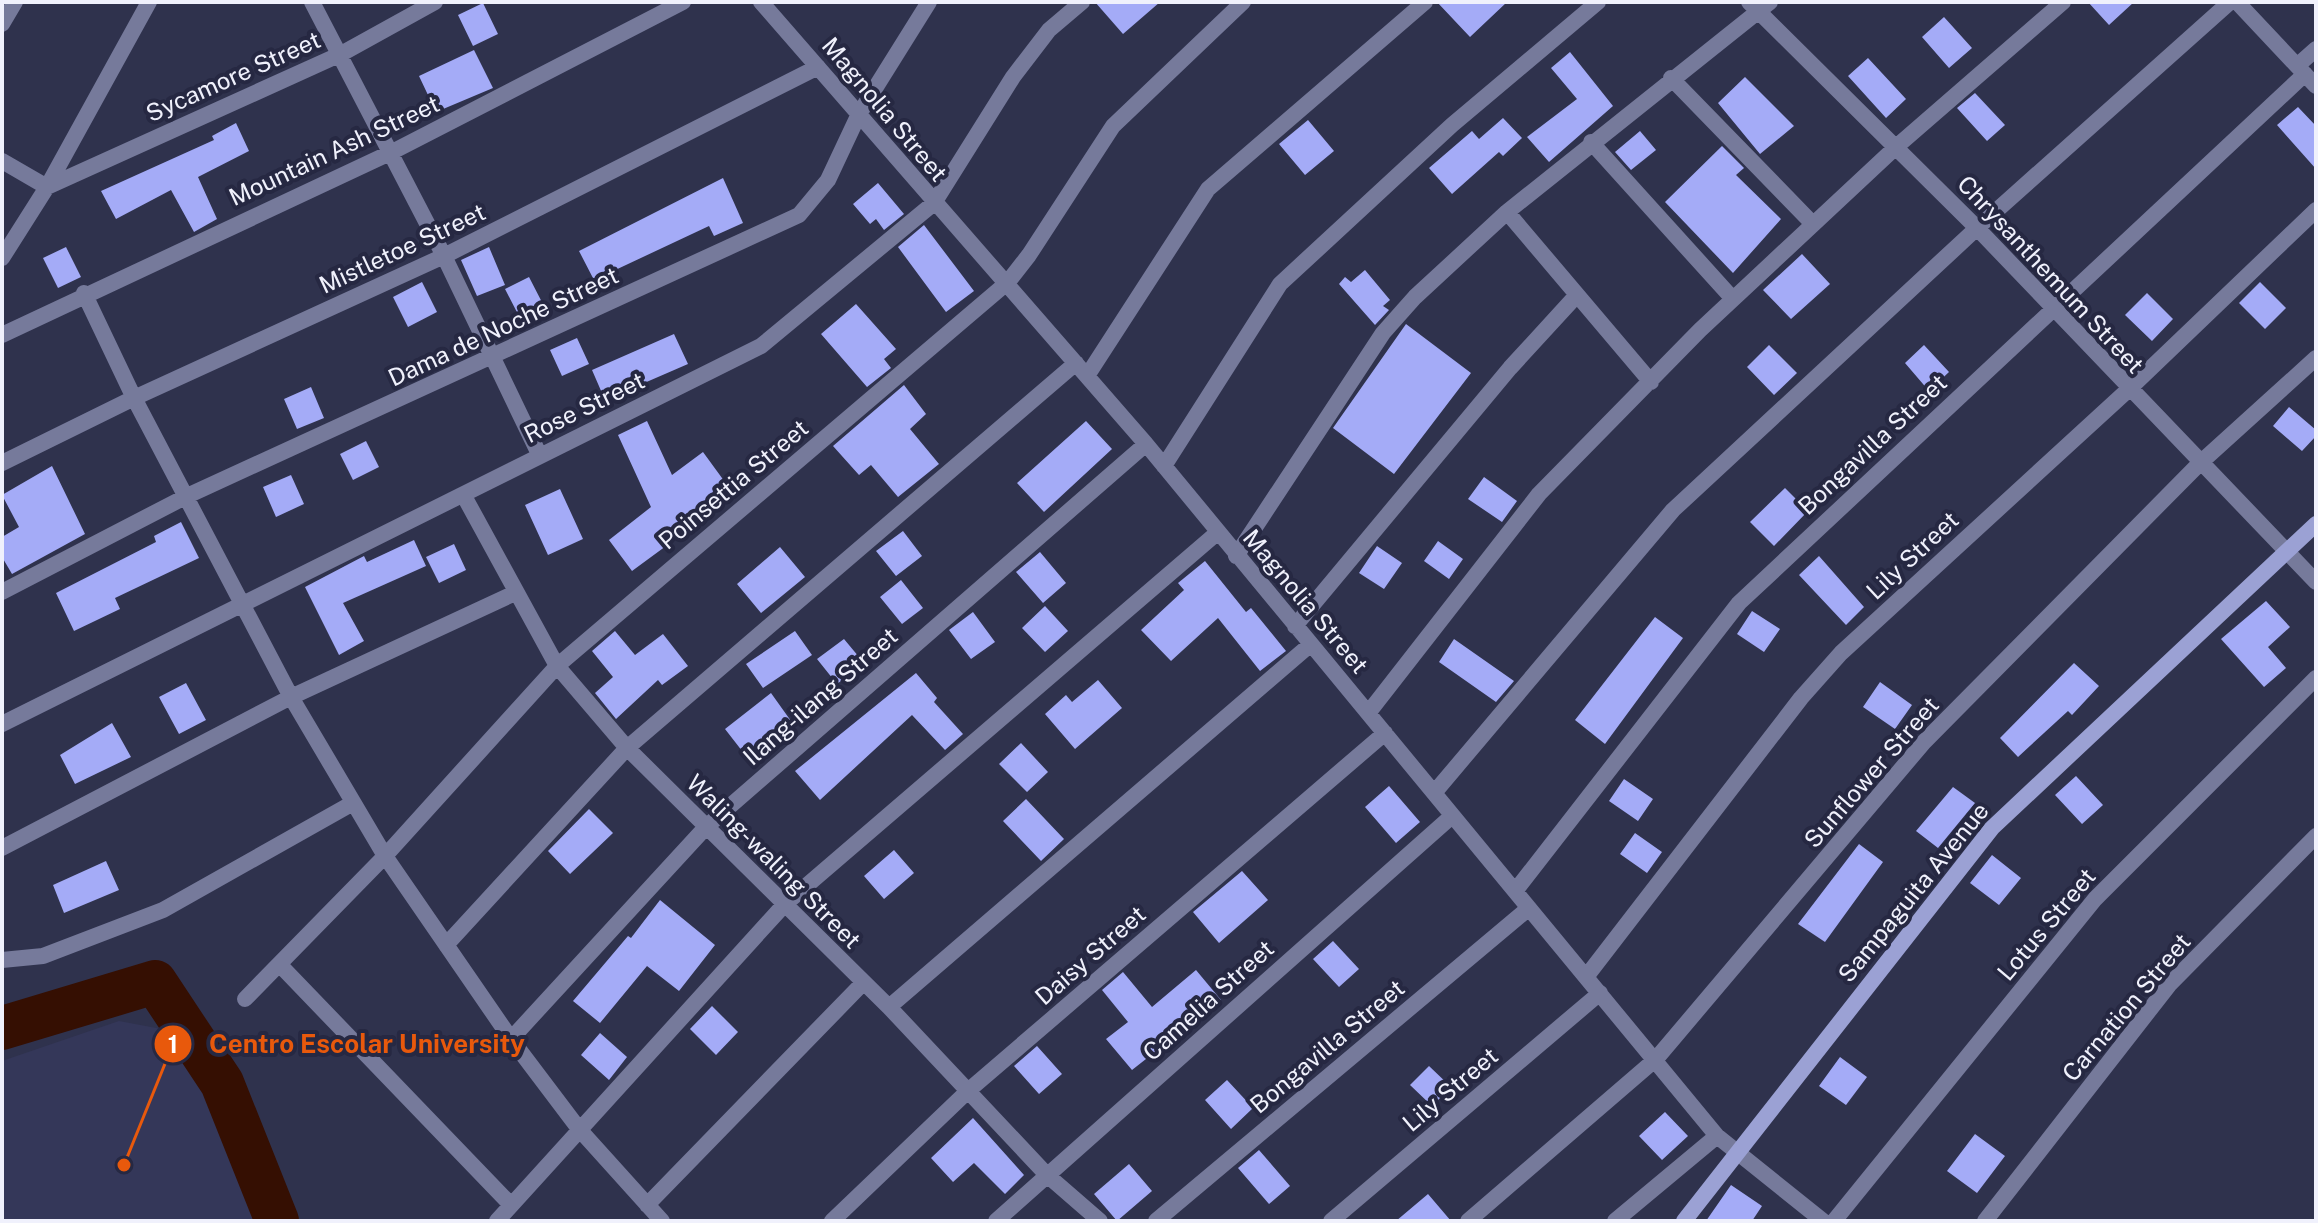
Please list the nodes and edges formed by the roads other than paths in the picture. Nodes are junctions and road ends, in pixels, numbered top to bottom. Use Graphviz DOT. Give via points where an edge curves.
graph roads {
  1 [pos="15,2"];
  2 [pos="149,2"];
  3 [pos="312,2"];
  4 [pos="683,2"];
  5 [pos="761,2"];
  6 [pos="929,2"];
  7 [pos="1082,2"];
  8 [pos="1243,2"];
  9 [pos="1425,2"];
  10 [pos="1598,2"];
  11 [pos="2063,2"];
  12 [pos="2230,2"];
  13 [pos="2237,2"];
  14 [pos="428,3"];
  15 [pos="1759,6"];
  16 [pos="2,24"];
  17 [pos="2316,49"];
  18 [pos="341,54"];
  19 [pos="818,67"];
  20 [pos="2306,75"];
  21 [pos="1671,78"];
  22 [pos="859,114"];
  23 [pos="1591,142"];
  24 [pos="1896,147"];
  25 [pos="392,152"];
  26 [pos="2,161"];
  27 [pos="47,187"];
  28 [pos="934,203"];
  29 [pos="2316,210"];
  30 [pos="1507,212"];
  31 [pos="1813,224"];
  32 [pos="1977,228"];
  33 [pos="444,256"];
  34 [pos="2,258"];
  35 [pos="1008,282"];
  36 [pos="84,293"];
  37 [pos="1576,296"];
  38 [pos="1733,299"];
  39 [pos="2052,308"];
  40 [pos="2,335"];
  41 [pos="494,356"];
  42 [pos="2316,358"];
  43 [pos="1076,363"];
  44 [pos="1087,376"];
  45 [pos="1651,382"];
  46 [pos="2128,390"];
  47 [pos="134,398"];
  48 [pos="1146,444"];
  49 [pos="539,454"];
  50 [pos="2,463"];
  51 [pos="2199,464"];
  52 [pos="1164,466"];
  53 [pos="187,496"];
  54 [pos="464,496"];
  55 [pos="2316,524"];
  56 [pos="1217,533"];
  57 [pos="2288,551"];
  58 [pos="1236,556"];
  59 [pos="2316,582"];
  60 [pos="2,592"];
  61 [pos="515,593"];
  62 [pos="245,605"];
  63 [pos="1295,626"];
  64 [pos="1311,644"];
  65 [pos="557,666"];
  66 [pos="2316,678"];
  67 [pos="291,697"];
  68 [pos="1369,712"];
  69 [pos="2,724"];
  70 [pos="1385,733"];
  71 [pos="627,748"];
  72 [pos="1434,793"];
  73 [pos="353,803"];
  74 [pos="1452,816"];
  75 [pos="706,827"];
  76 [pos="2316,836"];
  77 [pos="2,848"];
  78 [pos="385,856"];
  79 [pos="1516,890"];
  80 [pos="784,905"];
  81 [pos="1529,908"];
  82 [pos="446,945"];
  83 [pos="2,960"];
  84 [pos="280,965"];
  85 [pos="1586,977"];
  86 [pos="863,983"];
  87 [pos="1600,993"];
  88 [pos="245,999"];
  89 [pos="889,1007"];
  90 [pos="511,1039"];
  91 [pos="1656,1059"];
  92 [pos="969,1090"];
  93 [pos="579,1129"];
  94 [pos="1717,1136"];
  95 [pos="1735,1154"];
  96 [pos="1047,1175"];
  97 [pos="511,1205"];
  98 [pos="647,1205"];
  99 [pos="838,1219"];
  100 [pos="497,1221"];
  101 [pos="662,1221"];
  102 [pos="996,1221"];
  103 [pos="1100,1221"];
  104 [pos="1156,1221"];
  105 [pos="1331,1221"];
  106 [pos="1468,1221"];
  107 [pos="1615,1221"];
  108 [pos="1684,1221"];
  109 [pos="1823,1221"];
  110 [pos="1834,1221"];
  111 [pos="1985,1221"];
  1 -- 16 [label="street"];
  2 -- 27 [label="street"];
  3 -- 18 [label="street"];
  4 -- 25 [label="street, Mountain Ash Street"];
  5 -- 19 [label="street, Magnolia Street"];
  6 -- 22 [label="street, Dama de Noche Street"];
  7 -- 28 [label="street, Rose Street" via="1049,30 1022,65"];
  8 -- 35 [label="street, Poinsettia Street" via="1113,126"];
  9 -- 44 [label="street" via="1208,189"];
  10 -- 52 [label="street" via="1452,125 1280,284"];
  11 -- 24 [label="street"];
  12 -- 32 [label="street"];
  13 -- 20 [label="street"];
  14 -- 18 [label="street, Sycamore Street"];
  15 -- 21 [label="street"];
  15 -- 24 [label="street, Chrysanthemum Street"];
  17 -- 20 [label="street, Bongavilla Street"];
  18 -- 25 [label="street"];
  18 -- 27 [label="street, Sycamore Street"];
  19 -- 22 [label="street, Magnolia Street"];
  19 -- 33 [label="street, Mistletoe Street"];
  20 -- 39 [label="street, Bongavilla Street"];
  21 -- 23 [label="street"];
  21 -- 31 [label="street"];
  22 -- 28 [label="street, Magnolia Street"];
  22 -- 41 [label="street, Dama de Noche Street" via="828,180 799,215"];
  23 -- 30 [label="street"];
  23 -- 38 [label="street"];
  24 -- 31 [label="street"];
  24 -- 32 [label="street, Chrysanthemum Street"];
  25 -- 33 [label="street"];
  25 -- 36 [label="street, Mountain Ash Street"];
  26 -- 27 [label="street"];
  27 -- 34 [label="street"];
  28 -- 35 [label="street, Magnolia Street"];
  28 -- 49 [label="street, Rose Street" via="761,346"];
  29 -- 46 [label="street, Lily Street"];
  30 -- 37 [label="street"];
  30 -- 58 [label="street" via="1383,333"];
  31 -- 38 [label="street"];
  32 -- 39 [label="street, Chrysanthemum Street"];
  32 -- 72 [label="street" via="1673,510"];
  33 -- 41 [label="street"];
  33 -- 47 [label="street, Mistletoe Street"];
  35 -- 43 [label="street, Magnolia Street"];
  35 -- 65 [label="street, Poinsettia Street"];
  36 -- 40 [label="street, Mountain Ash Street"];
  36 -- 47 [label="street"];
  37 -- 45 [label="street"];
  37 -- 63 [label="street"];
  38 -- 45 [label="street"];
  39 -- 46 [label="street, Chrysanthemum Street"];
  39 -- 79 [label="street, Bongavilla Street" via="1739,603"];
  41 -- 49 [label="street"];
  41 -- 53 [label="street, Dama de Noche Street"];
  42 -- 51 [label="street, Sunflower Street"];
  43 -- 44 [label="street, Magnolia Street"];
  43 -- 71 [label="street"];
  44 -- 48 [label="street, Magnolia Street"];
  45 -- 68 [label="street" via="1539,494"];
  46 -- 51 [label="street, Chrysanthemum Street"];
  46 -- 85 [label="street, Lily Street" via="1841,653"];
  47 -- 50 [label="street, Mistletoe Street"];
  47 -- 53 [label="street"];
  48 -- 52 [label="street, Magnolia Street"];
  48 -- 75 [label="street, Ilang-ilang Street"];
  49 -- 54 [label="street, Rose Street"];
  51 -- 57 [label="street, Chrysanthemum Street"];
  51 -- 91 [label="street, Sunflower Street" via="1924,742"];
  52 -- 56 [label="street, Magnolia Street"];
  53 -- 60 [label="street, Dama de Noche Street"];
  53 -- 62 [label="street"];
  54 -- 61 [label="street, Waling-waling Street"];
  54 -- 62 [label="street, Rose Street"];
  55 -- 57 [label="main road, Sampaguita Avenue"];
  56 -- 58 [label="street, Magnolia Street"];
  56 -- 80 [label="street"];
  57 -- 59 [label="street, Chrysanthemum Street"];
  57 -- 95 [label="main road, Sampaguita Avenue" via="1992,828"];
  58 -- 63 [label="street, Magnolia Street"];
  61 -- 65 [label="street, Waling-waling Street"];
  61 -- 67 [label="street"];
  62 -- 67 [label="street"];
  62 -- 69 [label="street, Rose Street"];
  63 -- 64 [label="street, Magnolia Street"];
  64 -- 68 [label="street, Magnolia Street"];
  64 -- 89 [label="street"];
  65 -- 71 [label="street, Waling-waling Street"];
  65 -- 78 [label="street, Poinsettia Street"];
  66 -- 110 [label="street, Lotus Street" via="2095,899"];
  67 -- 73 [label="street"];
  67 -- 77 [label="street"];
  68 -- 70 [label="street, Magnolia Street"];
  70 -- 72 [label="street, Magnolia Street"];
  70 -- 92 [label="street, Daisy Street"];
  71 -- 75 [label="street, Waling-waling Street"];
  71 -- 82 [label="street"];
  72 -- 74 [label="street, Magnolia Street"];
  73 -- 78 [label="street"];
  73 -- 83 [label="street" via="163,910 43,956"];
  74 -- 79 [label="street, Magnolia Street"];
  74 -- 96 [label="street, Camelia Street"];
  75 -- 80 [label="street, Waling-waling Street"];
  75 -- 90 [label="street, Ilang-ilang Street"];
  76 -- 111 [label="street, Carnation Street" via="2169,985"];
  78 -- 82 [label="street"];
  78 -- 84 [label="street, Poinsettia Street"];
  79 -- 81 [label="street, Magnolia Street"];
  80 -- 86 [label="street, Waling-waling Street"];
  80 -- 93 [label="street"];
  81 -- 85 [label="street, Magnolia Street"];
  81 -- 104 [label="street, Bongavilla Street"];
  82 -- 90 [label="street"];
  84 -- 88 [label="street, Poinsettia Street"];
  84 -- 97 [label="street"];
  85 -- 87 [label="street, Magnolia Street"];
  86 -- 89 [label="street, Waling-waling Street"];
  86 -- 98 [label="street"];
  87 -- 91 [label="street, Magnolia Street"];
  87 -- 105 [label="street, Lily Street"];
  89 -- 92 [label="street, Waling-waling Street"];
  90 -- 93 [label="street"];
  91 -- 94 [label="street, Magnolia Street"];
  91 -- 106 [label="street, Sunflower Street"];
  92 -- 96 [label="street, Waling-waling Street"];
  92 -- 99 [label="street, Daisy Street"];
  93 -- 97 [label="street"];
  93 -- 98 [label="street"];
  94 -- 95 [label="street, Magnolia Street"];
  94 -- 107 [label="street"];
  95 -- 108 [label="main road, Sampaguita Avenue"];
  95 -- 109 [label="street, Magnolia Street"];
  96 -- 102 [label="street, Camelia Street"];
  96 -- 103 [label="street, Waling-waling Street"];
  97 -- 100 [label="street"];
  98 -- 101 [label="street"];
}
